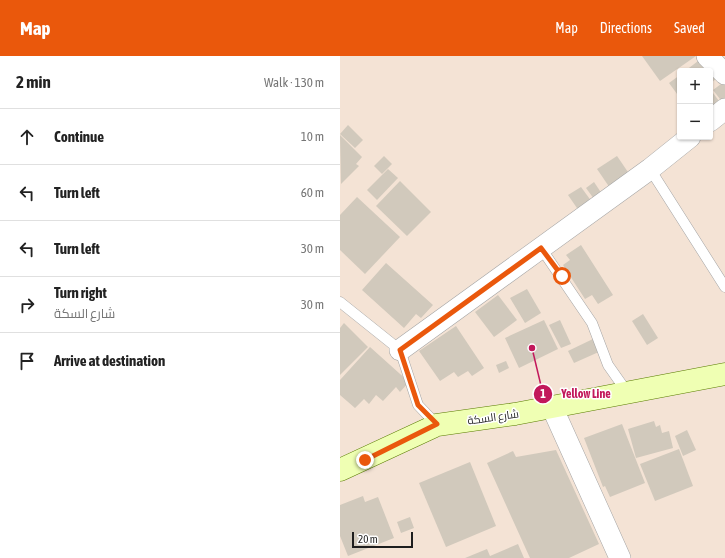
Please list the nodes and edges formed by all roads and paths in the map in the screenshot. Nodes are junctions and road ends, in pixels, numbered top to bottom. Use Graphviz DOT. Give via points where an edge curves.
graph roads {
  1 [pos="708,56"];
  2 [pos="725,74"];
  3 [pos="725,110"];
  4 [pos="713,119"];
  5 [pos="686,140"];
  6 [pos="650,169"];
  7 [pos="541,248"];
  8 [pos="725,287"];
  9 [pos="340,302"];
  10 [pos="400,350"];
  11 [pos="725,374"];
  12 [pos="627,392"];
  13 [pos="552,407"];
  14 [pos="437,424"];
  15 [pos="340,470"];
  16 [pos="620,558"];
  1 -- 2 [label="street"];
  3 -- 4 [label="street"];
  5 -- 6 [label="street"];
  6 -- 7 [label="street"];
  6 -- 8 [label="lane"];
  7 -- 10 [label="street"];
  7 -- 12 [label="lane" via="592,323 608,365"];
  9 -- 10 [label="lane"];
  10 -- 14 [label="lane" via="418,405"];
  11 -- 12 [label="street, شارع السكة"];
  12 -- 13 [label="street, شارع السكة"];
  13 -- 14 [label="street, شارع السكة"];
  13 -- 16 [label="street"];
  14 -- 15 [label="street, شارع السكة"];
}
